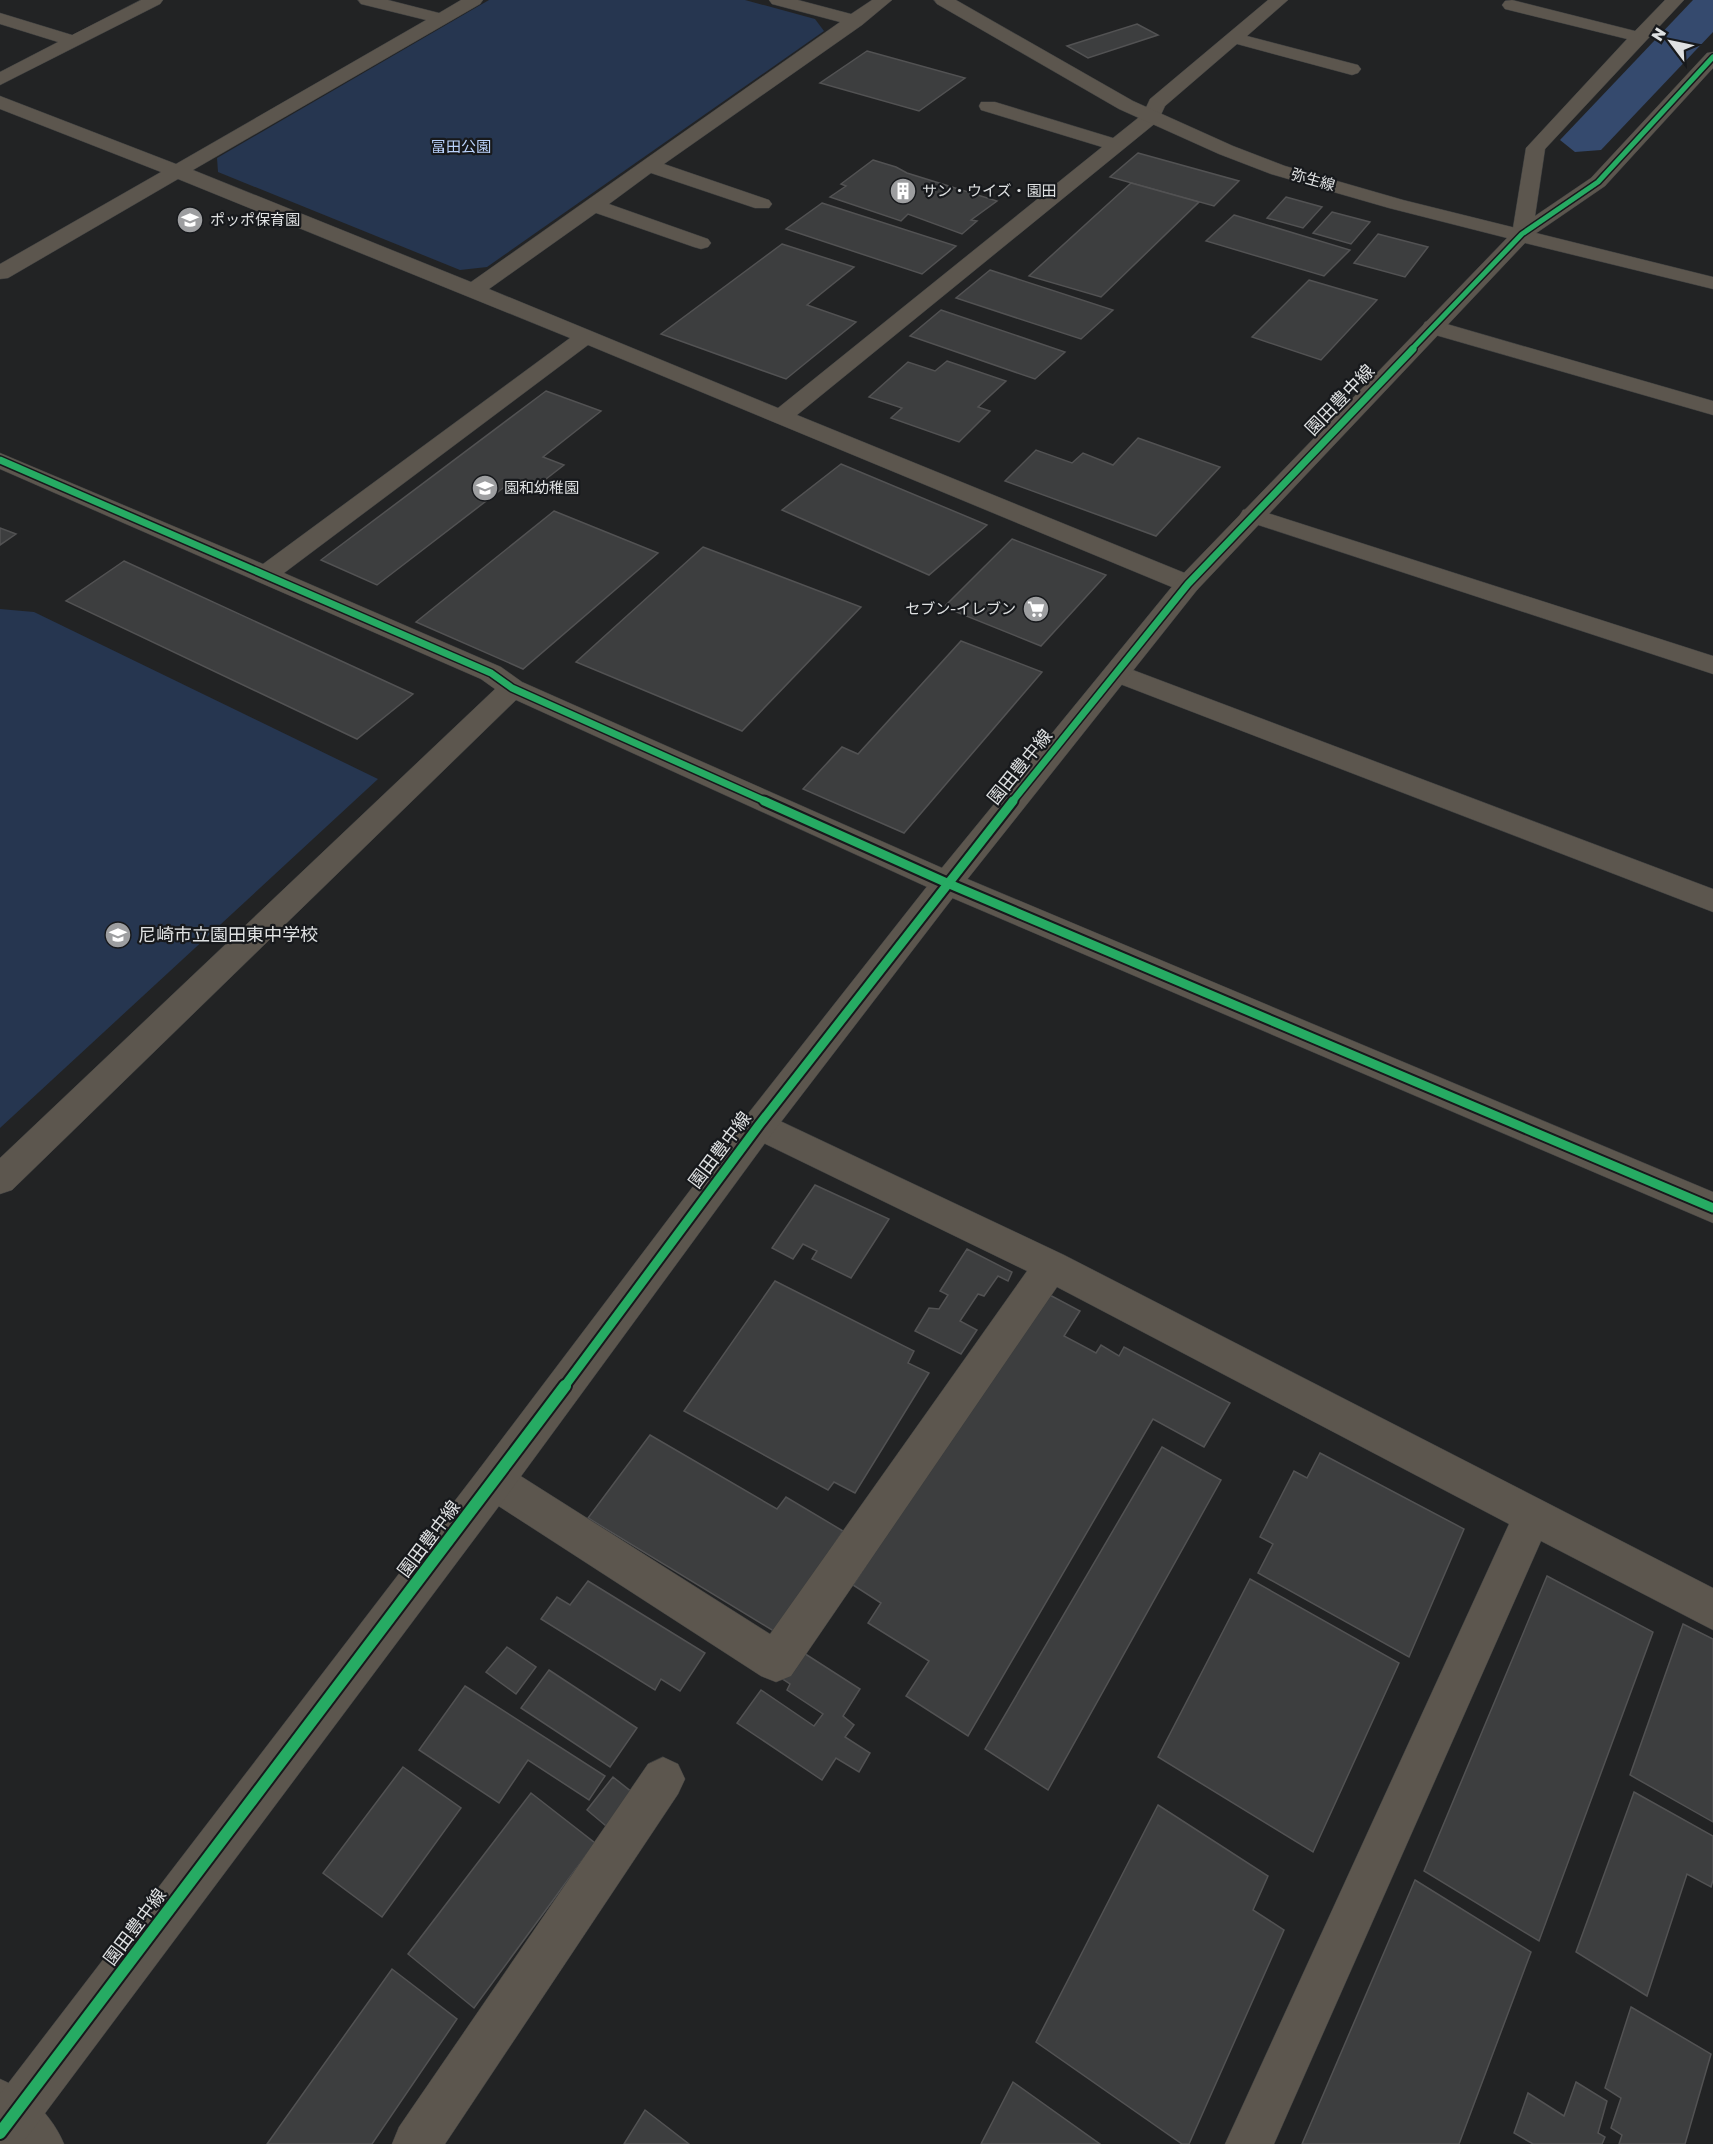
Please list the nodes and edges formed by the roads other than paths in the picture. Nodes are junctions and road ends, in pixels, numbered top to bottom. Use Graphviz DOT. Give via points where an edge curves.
graph roads {
  1 [pos="150,0"];
  2 [pos="367,0"];
  3 [pos="474,0"];
  4 [pos="777,0"];
  5 [pos="883,0"];
  6 [pos="944,0"];
  7 [pos="1279,0"];
  8 [pos="1675,0"];
  9 [pos="1511,5"];
  10 [pos="0,18"];
  11 [pos="441,19"];
  12 [pos="856,21"];
  13 [pos="1639,37"];
  14 [pos="1234,38"];
  15 [pos="74,41"];
  16 [pos="1713,57"];
  17 [pos="1352,69"];
  18 [pos="0,79"];
  19 [pos="0,102"];
  20 [pos="988,106"];
  21 [pos="1151,117"];
  22 [pos="1116,145"];
  23 [pos="649,166"];
  24 [pos="180,171"];
  25 [pos="762,204"];
  26 [pos="594,205"];
  27 [pos="1522,234"];
  28 [pos="701,243"];
  29 [pos="0,273"];
  30 [pos="1713,283"];
  31 [pos="474,290"];
  32 [pos="1434,327"];
  33 [pos="585,337"];
  34 [pos="1713,408"];
  35 [pos="782,416"];
  36 [pos="0,460"];
  37 [pos="1252,515"];
  38 [pos="266,575"];
  39 [pos="1188,584"];
  40 [pos="1713,665"];
  41 [pos="1117,673"];
  42 [pos="512,688"];
  43 [pos="947,884"];
  44 [pos="1713,901"];
  45 [pos="759,1125"];
  46 [pos="0,1180"];
  47 [pos="1713,1208"];
  48 [pos="1051,1266"];
  49 [pos="494,1481"];
  50 [pos="1533,1515"];
  51 [pos="1713,1610"];
  52 [pos="663,1779"];
  53 [pos="13,2124"];
  54 [pos="416,2144"];
  55 [pos="1249,2144"];
  1 -- 15 [label="street"];
  2 -- 11 [label="street"];
  3 -- 11 [label="street"];
  4 -- 12 [label="street"];
  5 -- 12 [label="street"];
  6 -- 21 [label="street, 弥生線"];
  7 -- 14 [label="street"];
  8 -- 13 [label="street"];
  9 -- 13 [label="street"];
  10 -- 15 [label="street"];
  11 -- 24 [label="street"];
  12 -- 23 [label="street"];
  13 -- 27 [label="street" via="1536,148"];
  14 -- 17 [label="street"];
  14 -- 21 [label="street" via="1156,103"];
  15 -- 18 [label="street"];
  16 -- 27 [label="street, 園田豊中線" via="1603,176"];
  19 -- 24 [label="street"];
  20 -- 22 [label="street"];
  21 -- 22 [label="street"];
  21 -- 27 [label="street, 弥生線" via="1278,170"];
  22 -- 35 [label="street"];
  23 -- 25 [label="street"];
  23 -- 26 [label="street"];
  24 -- 29 [label="street"];
  24 -- 31 [label="street"];
  26 -- 28 [label="street"];
  26 -- 31 [label="street"];
  27 -- 30 [label="street, 弥生線"];
  27 -- 32 [label="street, 園田豊中線"];
  31 -- 33 [label="street"];
  32 -- 34 [label="street"];
  32 -- 37 [label="street, 園田豊中線"];
  33 -- 35 [label="street"];
  33 -- 38 [label="street"];
  35 -- 39 [label="street"];
  36 -- 38 [label="street"];
  37 -- 39 [label="street, 園田豊中線"];
  37 -- 40 [label="street"];
  38 -- 42 [label="street" via="491,672"];
  39 -- 41 [label="street, 園田豊中線"];
  41 -- 43 [label="street, 園田豊中線"];
  41 -- 44 [label="street"];
  42 -- 43 [label="street"];
  42 -- 46 [label="street"];
  43 -- 45 [label="street, 園田豊中線"];
  43 -- 47 [label="street"];
  45 -- 48 [label="street"];
  45 -- 49 [label="street, 園田豊中線"];
  48 -- 49 [label="street" via="776,1661"];
  48 -- 50 [label="street"];
  49 -- 53 [label="street, 園田豊中線"];
  50 -- 51 [label="street"];
  50 -- 55 [label="street"];
  52 -- 54 [label="street"];
}
